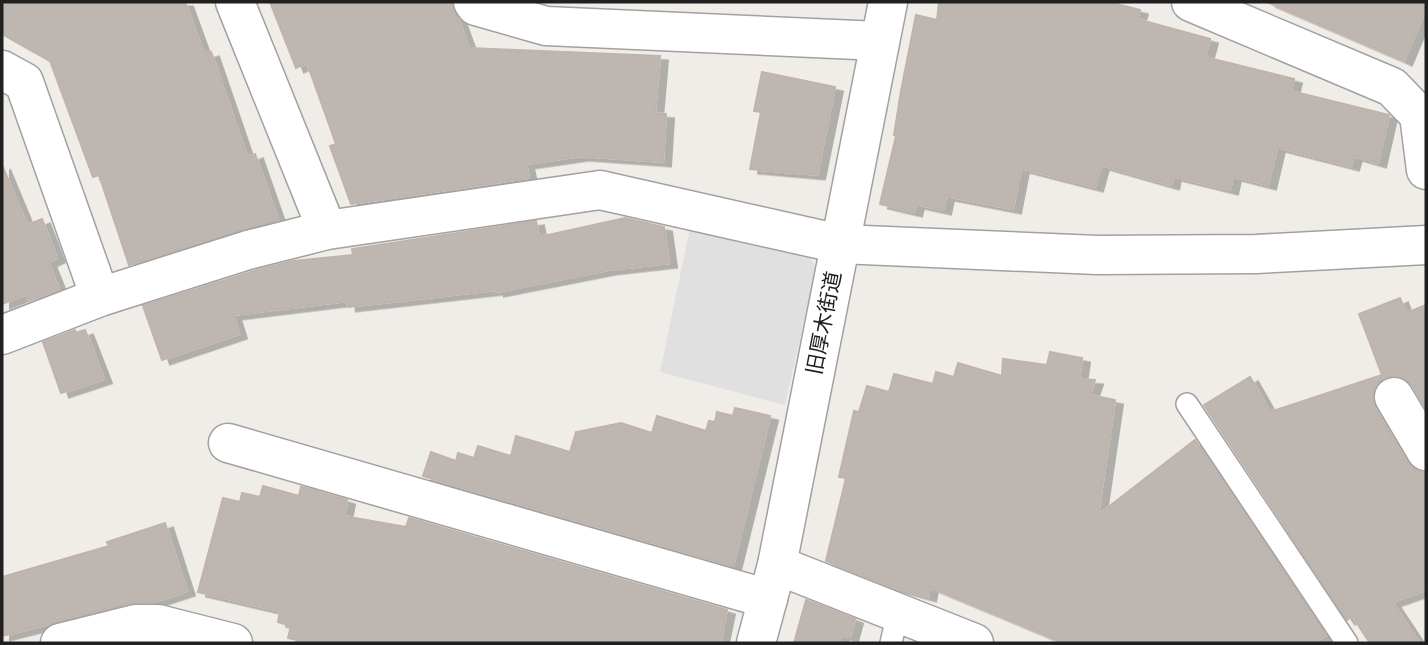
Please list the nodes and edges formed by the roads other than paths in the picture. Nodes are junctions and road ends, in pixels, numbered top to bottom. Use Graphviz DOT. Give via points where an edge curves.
graph roads {
  1 [pos="235,2"];
  2 [pos="888,2"];
  3 [pos="1191,2"];
  4 [pos="475,3"];
  5 [pos="880,41"];
  6 [pos="2,70"];
  7 [pos="1426,170"];
  8 [pos="327,230"];
  9 [pos="840,244"];
  10 [pos="1426,245"];
  11 [pos="100,297"];
  12 [pos="2,335"];
  13 [pos="1394,397"];
  14 [pos="1187,404"];
  15 [pos="228,443"];
  16 [pos="1426,451"];
  17 [pos="773,582"];
  18 [pos="895,628"];
  19 [pos="60,643"];
  20 [pos="233,643"];
  21 [pos="756,643"];
  22 [pos="974,643"];
  23 [pos="1347,643"];
  1 -- 8 [label="street"];
  2 -- 5 [label="street, 旧厚木街道"];
  3 -- 7 [label="street" via="1392,88 1419,115"];
  4 -- 5 [label="street" via="546,26"];
  5 -- 9 [label="street, 旧厚木街道"];
  6 -- 11 [label="street" via="24,82"];
  8 -- 9 [label="street" via="600,190"];
  8 -- 11 [label="street"];
  9 -- 10 [label="street" via="1097,255 1256,254"];
  9 -- 17 [label="street, 旧厚木街道"];
  11 -- 12 [label="street"];
  13 -- 16 [label="street"];
  14 -- 23 [label="lane"];
  15 -- 17 [label="street"];
  17 -- 18 [label="street"];
  17 -- 21 [label="street, 旧厚木街道"];
  18 -- 22 [label="street"];
  19 -- 20 [label="street" via="136,624 158,624"];
}
